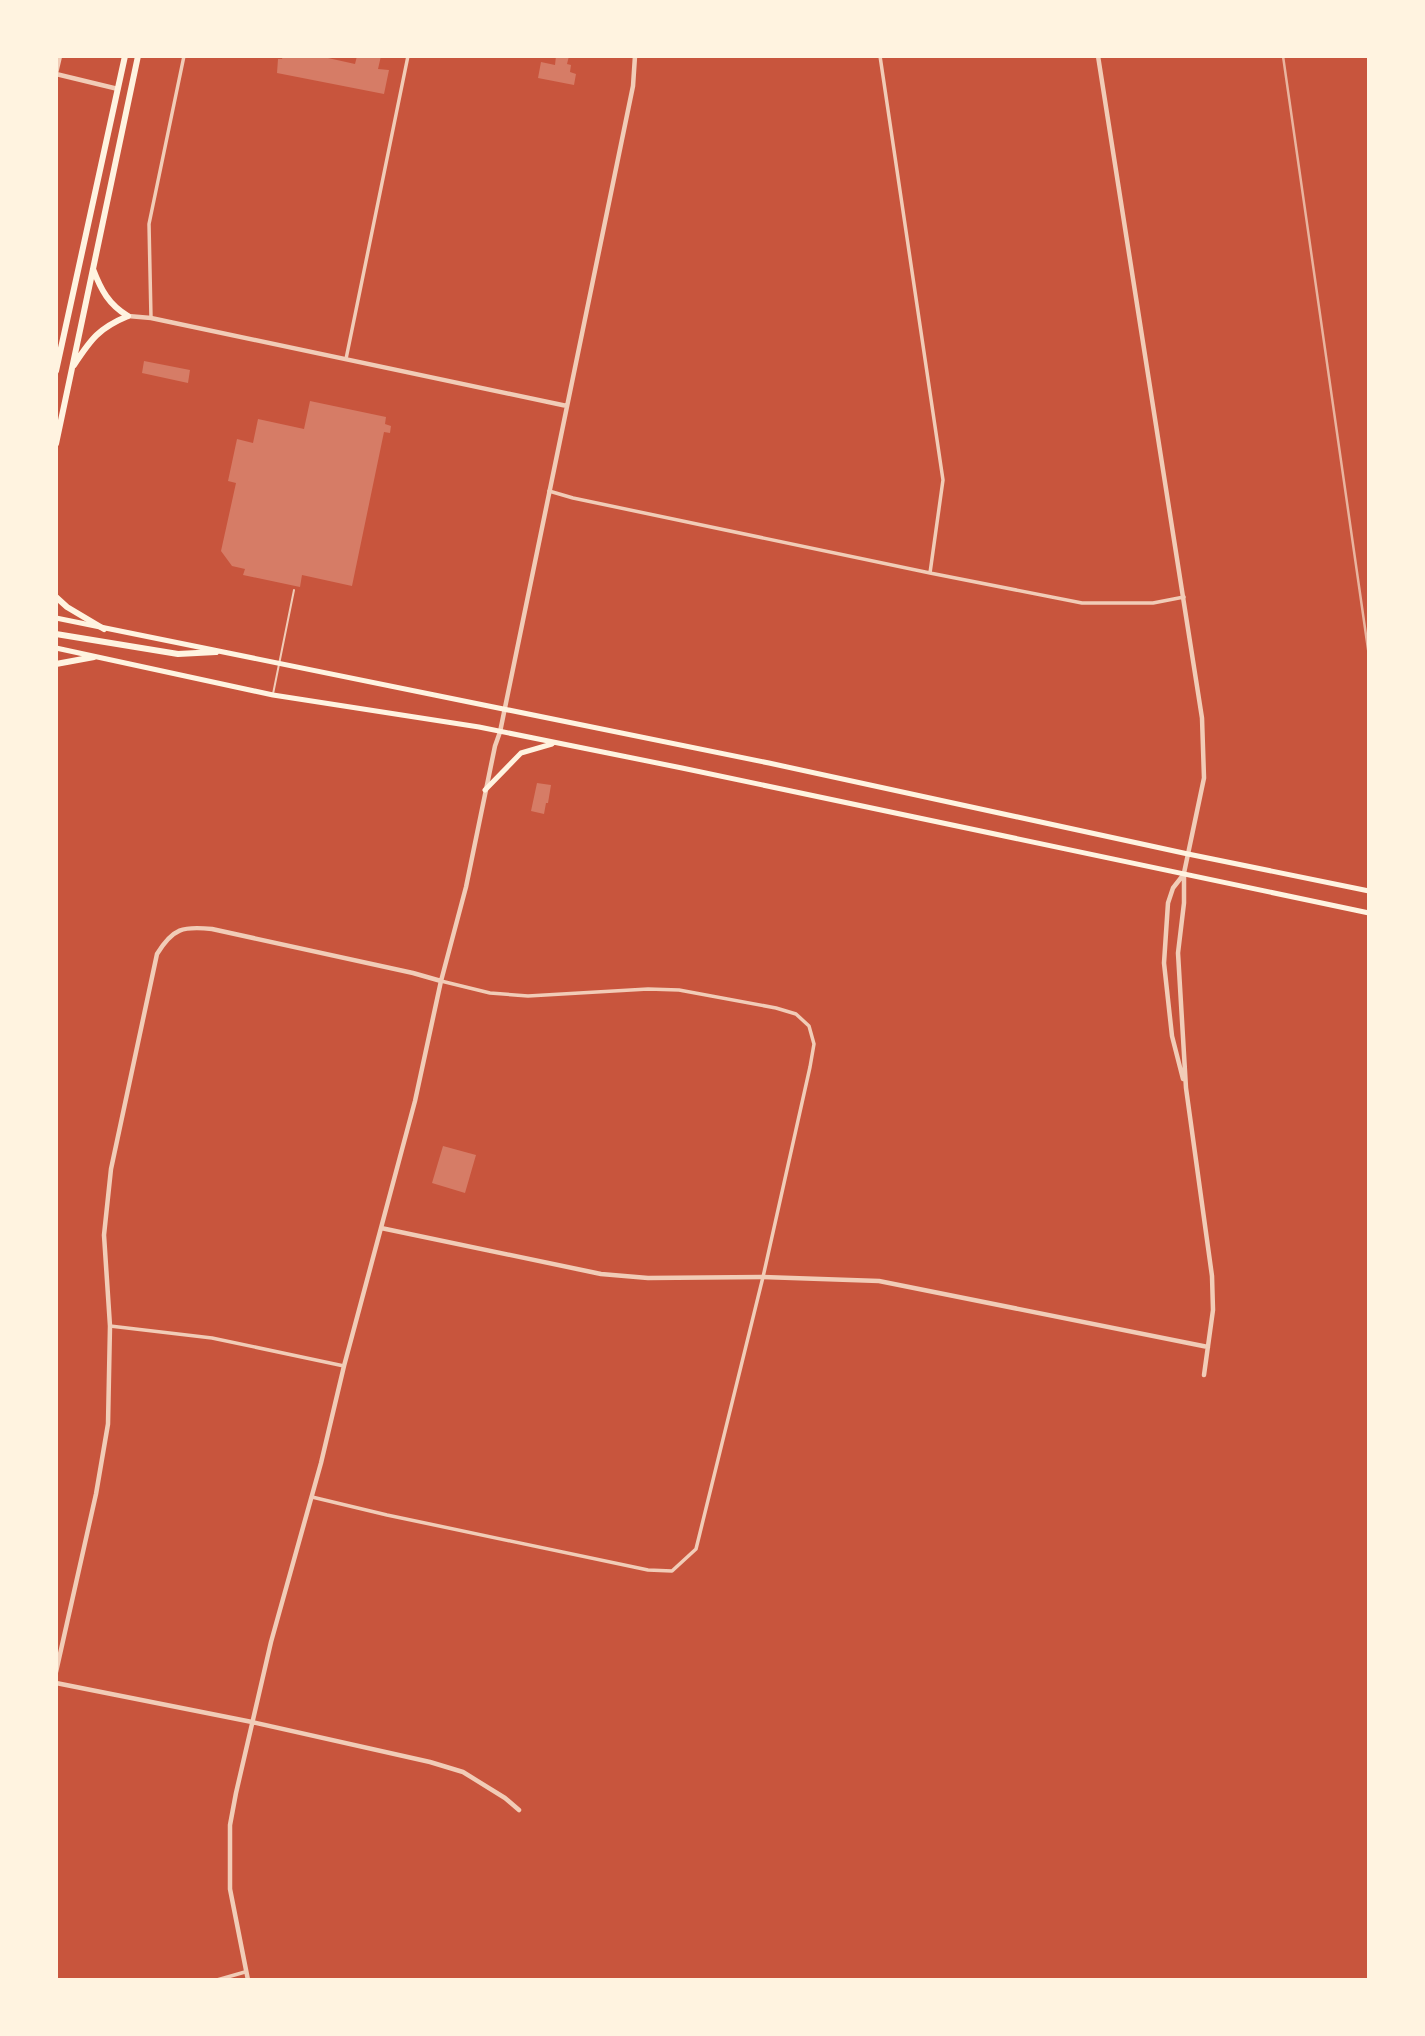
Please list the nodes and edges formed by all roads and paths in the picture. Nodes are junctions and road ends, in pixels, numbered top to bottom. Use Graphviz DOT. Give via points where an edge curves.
graph roads {
  1 [pos="60,56"];
  2 [pos="125,56"];
  3 [pos="138,56"];
  4 [pos="184,56"];
  5 [pos="408,56"];
  6 [pos="635,56"];
  7 [pos="880,56"];
  8 [pos="1098,56"];
  9 [pos="56,73"];
  10 [pos="118,90"];
  11 [pos="93,269"];
  12 [pos="128,316"];
  13 [pos="151,318"];
  14 [pos="346,359"];
  15 [pos="71,369"];
  16 [pos="56,371"];
  17 [pos="567,406"];
  18 [pos="56,444"];
  19 [pos="549,491"];
  20 [pos="930,573"];
  21 [pos="295,590"];
  22 [pos="56,597"];
  23 [pos="1184,597"];
  24 [pos="56,618"];
  25 [pos="104,629"];
  26 [pos="56,634"];
  27 [pos="56,648"];
  28 [pos="216,652"];
  29 [pos="94,657"];
  30 [pos="279,663"];
  31 [pos="56,664"];
  32 [pos="273,695"];
  33 [pos="504,708"];
  34 [pos="500,732"];
  35 [pos="555,743"];
  36 [pos="485,790"];
  37 [pos="1188,854"];
  38 [pos="1184,873"];
  39 [pos="1369,891"];
  40 [pos="1369,914"];
  41 [pos="441,981"];
  42 [pos="1186,1088"];
  43 [pos="381,1228"];
  44 [pos="763,1277"];
  45 [pos="110,1326"];
  46 [pos="1208,1347"];
  47 [pos="344,1366"];
  48 [pos="1203,1376"];
  49 [pos="312,1497"];
  50 [pos="56,1672"];
  51 [pos="56,1683"];
  52 [pos="252,1722"];
  53 [pos="519,1810"];
  54 [pos="245,1972"];
  55 [pos="217,1980"];
  56 [pos="247,1980"];
  1 -- 9 [label="street"];
  2 -- 10 [label="main road"];
  3 -- 11 [label="main road"];
  4 -- 13 [label="street" via="149,224"];
  5 -- 14 [label="street"];
  6 -- 17 [label="street" via="634,86"];
  7 -- 20 [label="street" via="943,480"];
  8 -- 23 [label="street"];
  9 -- 10 [label="street"];
  10 -- 16 [label="main road"];
  11 -- 12 [label="main road" via="106,298"];
  11 -- 15 [label="main road"];
  12 -- 13 [label="street"];
  12 -- 15 [label="main road" via="99,332"];
  13 -- 14 [label="street"];
  14 -- 17 [label="street"];
  15 -- 18 [label="main road"];
  17 -- 19 [label="street"];
  19 -- 20 [label="street"];
  19 -- 33 [label="street"];
  20 -- 23 [label="street" via="1082,603 1153,603"];
  21 -- 30 [label="lane"];
  22 -- 25 [label="main road"];
  23 -- 37 [label="street" via="1202,718 1204,778"];
  24 -- 25 [label="main road"];
  25 -- 28 [label="main road"];
  26 -- 28 [label="main road" via="178,654"];
  27 -- 29 [label="main road"];
  28 -- 30 [label="main road"];
  29 -- 31 [label="main road"];
  29 -- 32 [label="main road"];
  30 -- 32 [label="lane"];
  30 -- 33 [label="main road"];
  32 -- 34 [label="main road"];
  33 -- 34 [label="street"];
  33 -- 37 [label="main road"];
  34 -- 35 [label="main road"];
  34 -- 36 [label="street"];
  35 -- 36 [label="main road" via="521,753"];
  35 -- 38 [label="main road"];
  36 -- 41 [label="street"];
  37 -- 38 [label="street"];
  37 -- 39 [label="main road"];
  38 -- 40 [label="main road"];
  38 -- 42 [label="street" via="1178,953"];
  38 -- 42 [label="street" via="1168,903 1164,963 1172,1036"];
  41 -- 43 [label="street"];
  41 -- 44 [label="street" via="490,993 528,996 679,990 796,1014 809,1026 814,1044"];
  41 -- 45 [label="street" via="212,929 183,928 167,938 151,977 111,1169 104,1234"];
  42 -- 46 [label="street" via="1212,1276"];
  43 -- 44 [label="street" via="601,1274"];
  43 -- 47 [label="street"];
  44 -- 46 [label="street" via="879,1281"];
  44 -- 49 [label="street" via="696,1549 672,1571 635,1567"];
  45 -- 47 [label="street" via="212,1338"];
  45 -- 50 [label="street" via="108,1424"];
  46 -- 48 [label="street"];
  47 -- 49 [label="street"];
  49 -- 52 [label="street"];
  51 -- 52 [label="street"];
  52 -- 53 [label="street" via="463,1772"];
  52 -- 54 [label="street" via="230,1825 229,1860"];
  54 -- 55 [label="street"];
  54 -- 56 [label="street"];
}
